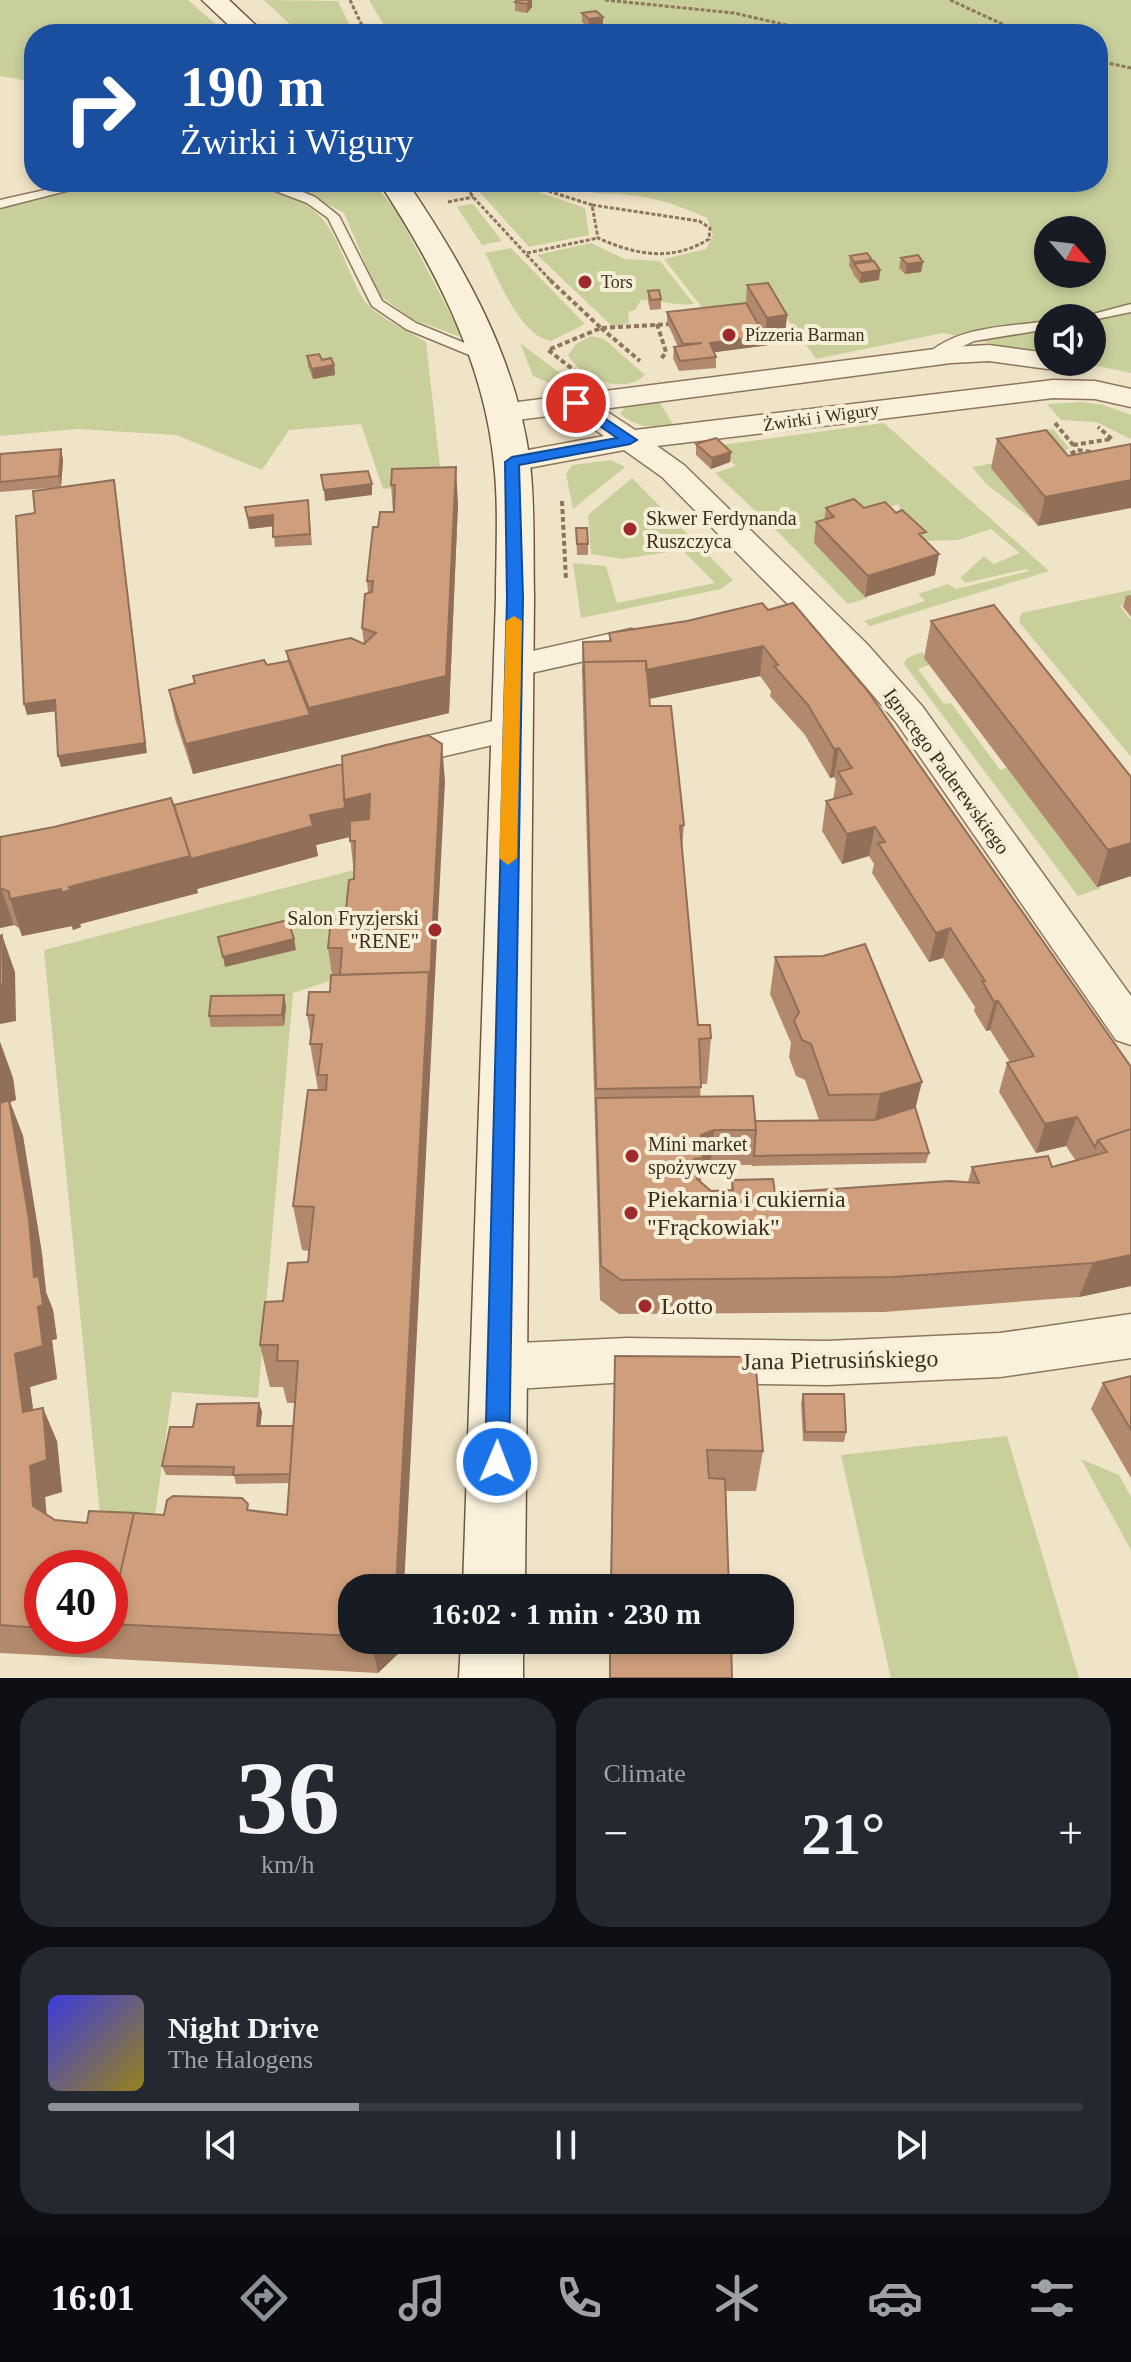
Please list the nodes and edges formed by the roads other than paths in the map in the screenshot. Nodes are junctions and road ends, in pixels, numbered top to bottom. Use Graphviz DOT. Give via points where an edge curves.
graph roads {
  1 [pos="214,0"];
  2 [pos="242,24"];
  3 [pos="43,192"];
  4 [pos="293,192"];
  5 [pos="399,192"];
  6 [pos="0,204"];
  7 [pos="1131,308"];
  8 [pos="1106,313"];
  9 [pos="1034,327"];
  10 [pos="484,356"];
  11 [pos="932,357"];
  12 [pos="1034,360"];
  13 [pos="1096,376"];
  14 [pos="1131,391"];
  15 [pos="1131,398"];
  16 [pos="576,403"];
  17 [pos="503,413"];
  18 [pos="630,440"];
  19 [pos="512,462"];
  20 [pos="807,603"];
  21 [pos="766,611"];
  22 [pos="662,633"];
  23 [pos="513,666"];
  24 [pos="510,729"];
  25 [pos="365,763"];
  26 [pos="1131,1028"];
  27 [pos="1131,1336"];
  28 [pos="499,1367"];
  29 [pos="494,1574"];
  30 [pos="492,1654"];
  31 [pos="491,1678"];
  1 -- 2 [label="street"];
  3 -- 6 [label="lane"];
  4 -- 10 [label="lane" via="333,216 377,303 411,326"];
  5 -- 10 [label="street" via="436,251"];
  7 -- 8 [label="lane"];
  9 -- 11 [label="lane" via="961,340"];
  10 -- 17 [label="street"];
  11 -- 12 [label="street" via="989,353"];
  11 -- 16 [label="street"];
  13 -- 14 [label="street"];
  15 -- 18 [label="street, Żwirki i Wigury" via="1053,389"];
  16 -- 17 [label="street"];
  16 -- 18 [label="street, Ignacego Paderewskiego"];
  17 -- 19 [label="street"];
  18 -- 19 [label="street, Żwirki i Wigury"];
  18 -- 20 [label="street, Ignacego Paderewskiego" via="673,471"];
  19 -- 23 [label="street"];
  20 -- 21 [label="street"];
  20 -- 26 [label="street, Ignacego Paderewskiego" via="909,714"];
  22 -- 23 [label="street"];
  23 -- 24 [label="street"];
  24 -- 25 [label="street"];
  24 -- 28 [label="street"];
  27 -- 28 [label="street, Jana Pietrusińskiego" via="1000,1355"];
  28 -- 29 [label="street"];
  30 -- 31 [label="street"];
}
